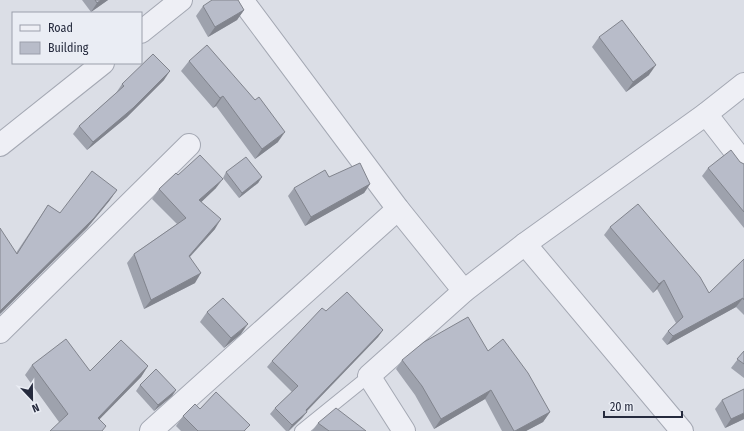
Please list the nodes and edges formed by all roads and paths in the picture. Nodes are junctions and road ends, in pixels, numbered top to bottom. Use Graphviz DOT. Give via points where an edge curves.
graph roads {
  1 [pos="181,0"];
  2 [pos="242,0"];
  3 [pos="142,31"];
  4 [pos="101,64"];
  5 [pos="744,84"];
  6 [pos="706,114"];
  7 [pos="0,145"];
  8 [pos="189,145"];
  9 [pos="744,163"];
  10 [pos="398,210"];
  11 [pos="525,244"];
  12 [pos="464,291"];
  13 [pos="0,332"];
  14 [pos="369,376"];
  15 [pos="151,431"];
  16 [pos="301,431"];
  17 [pos="404,431"];
  18 [pos="682,431"];
  1 -- 3 [label="street"];
  2 -- 10 [label="street"];
  4 -- 7 [label="street"];
  5 -- 6 [label="street"];
  6 -- 9 [label="street"];
  6 -- 11 [label="street"];
  8 -- 13 [label="street"];
  10 -- 12 [label="street"];
  10 -- 15 [label="street"];
  11 -- 12 [label="street"];
  11 -- 18 [label="street"];
  12 -- 14 [label="street"];
  14 -- 16 [label="lane"];
  14 -- 17 [label="street"];
}
